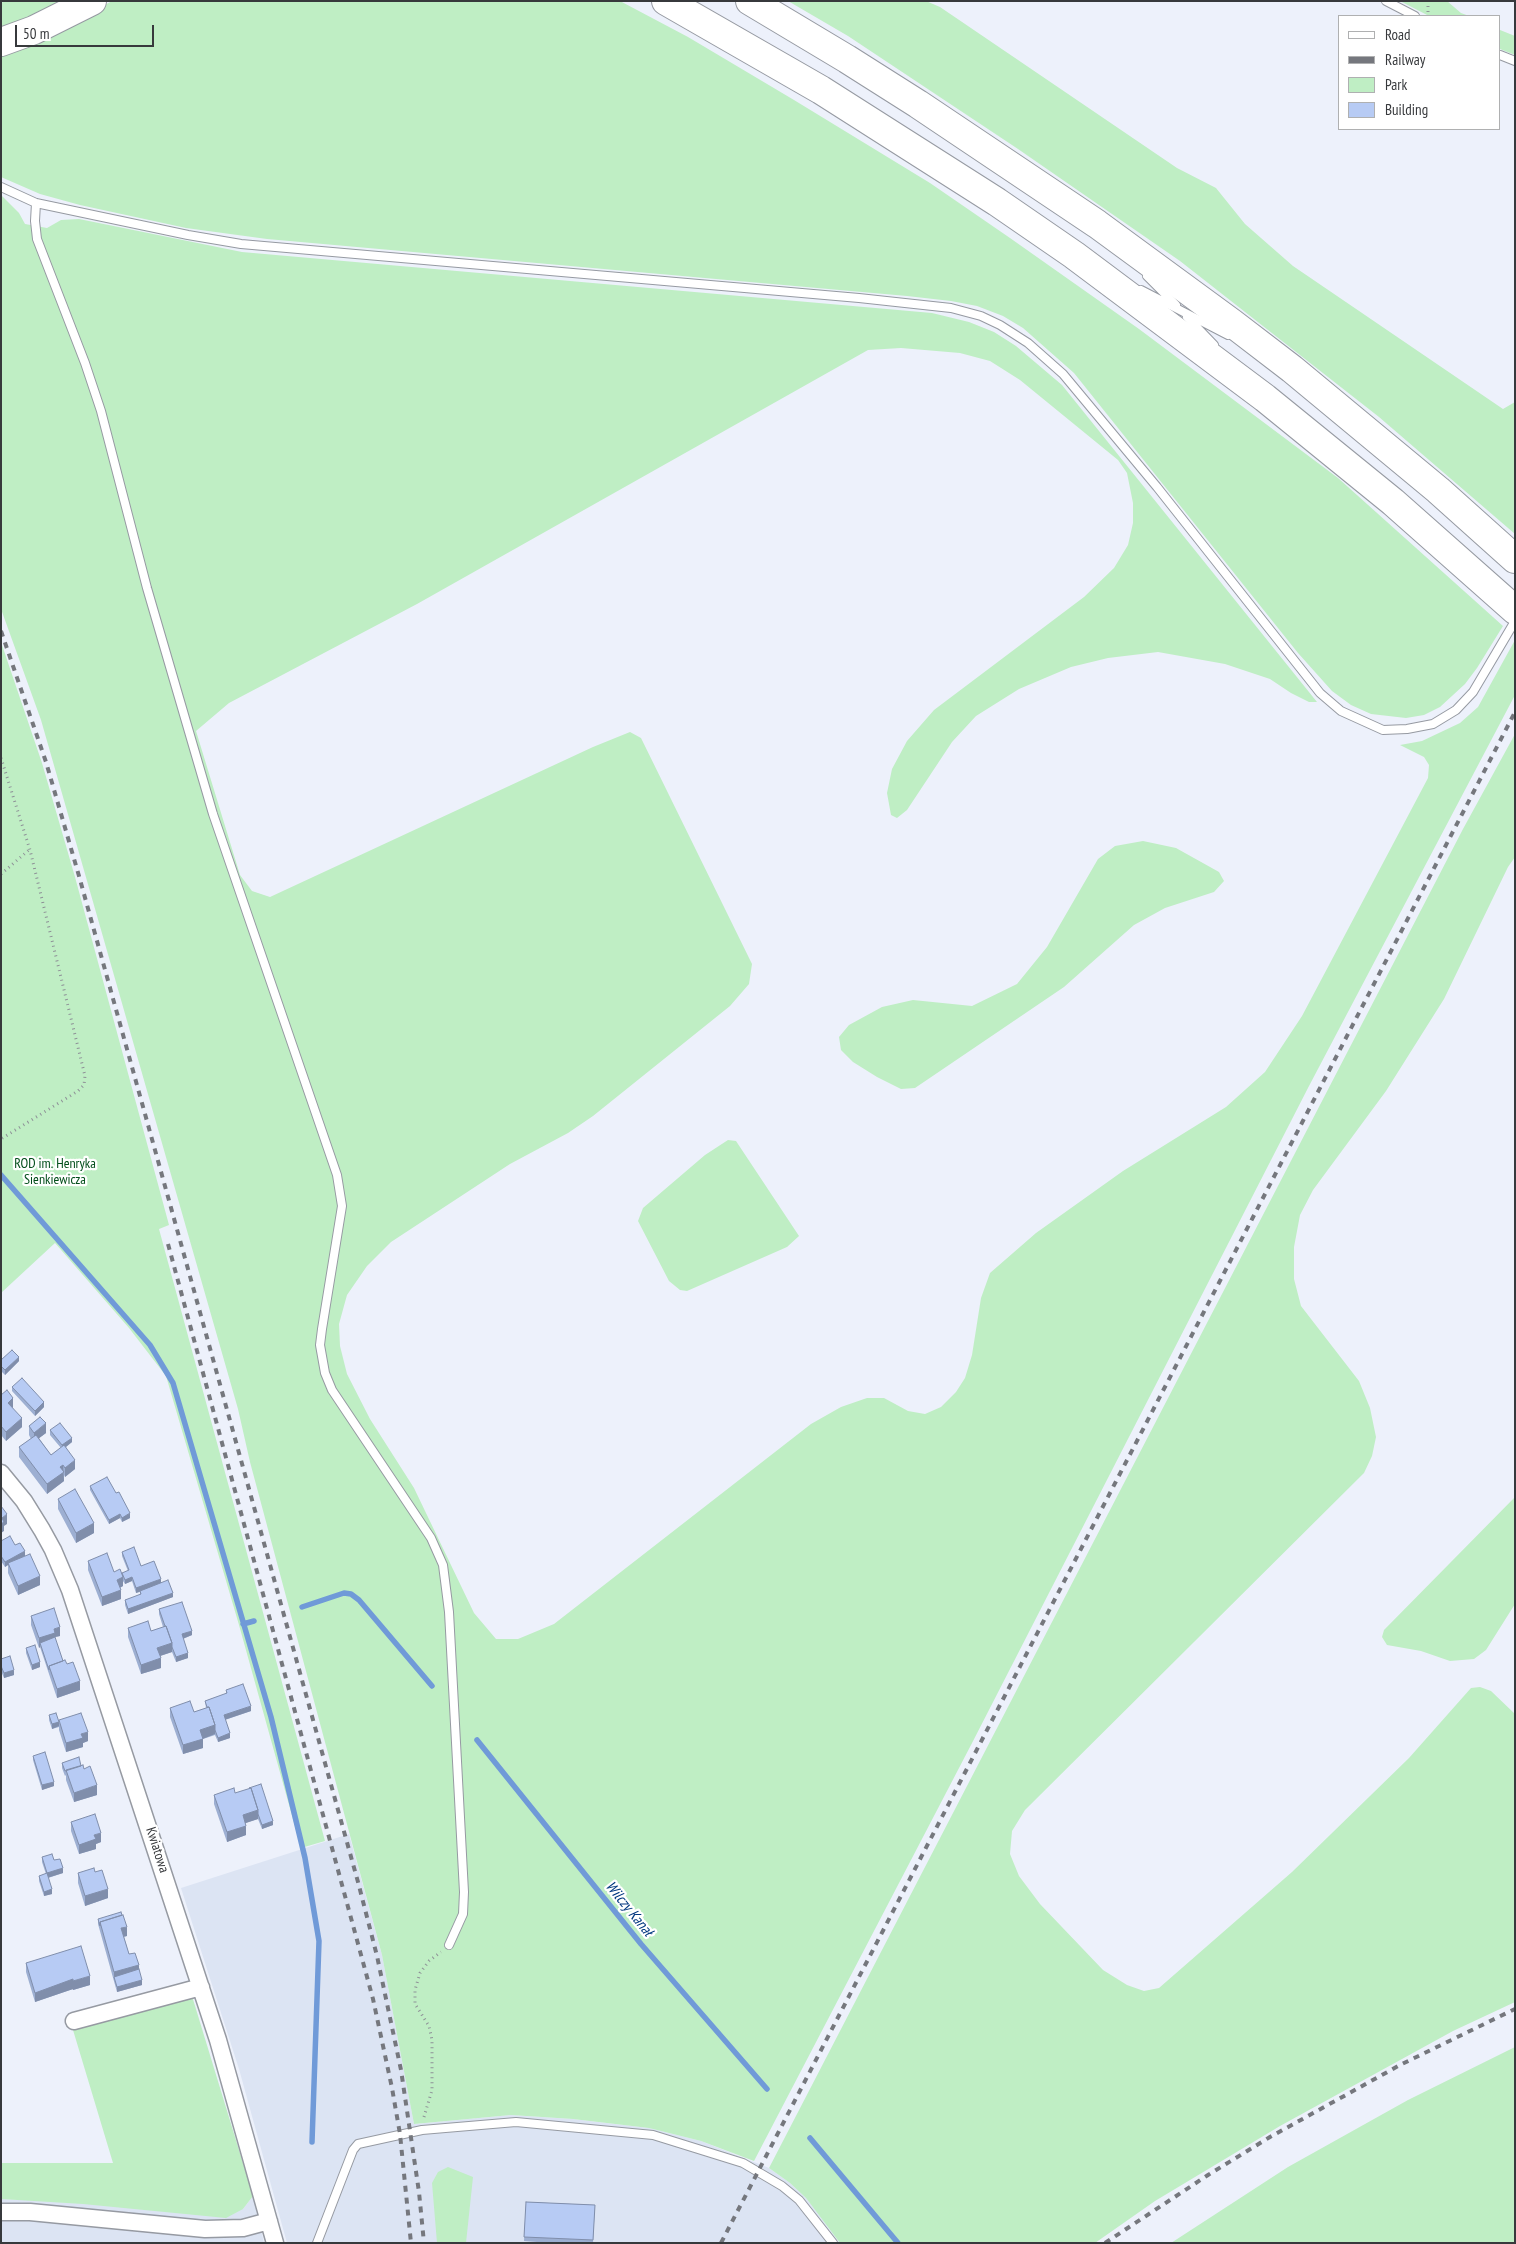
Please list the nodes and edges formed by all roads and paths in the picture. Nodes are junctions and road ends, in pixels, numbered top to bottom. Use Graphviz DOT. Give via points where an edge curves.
graph roads {
  1 [pos="92,1"];
  2 [pos="666,1"];
  3 [pos="750,1"];
  4 [pos="1386,1"];
  5 [pos="1428,1"];
  6 [pos="1413,15"];
  7 [pos="1428,15"];
  8 [pos="1,42"];
  9 [pos="1501,55"];
  10 [pos="1515,61"];
  11 [pos="1,187"];
  12 [pos="36,203"];
  13 [pos="1097,224"];
  14 [pos="1074,255"];
  15 [pos="1136,264"];
  16 [pos="1142,271"];
  17 [pos="1124,281"];
  18 [pos="1132,285"];
  19 [pos="1182,311"];
  20 [pos="1232,338"];
  21 [pos="1250,347"];
  22 [pos="1220,351"];
  23 [pos="1227,358"];
  24 [pos="1292,369"];
  25 [pos="1265,398"];
  26 [pos="1515,559"];
  27 [pos="1512,611"];
  28 [pos="1,758"];
  29 [pos="30,850"];
  30 [pos="1,874"];
  31 [pos="1,1139"];
  32 [pos="1,1473"];
  33 [pos="450,1945"];
  34 [pos="201,1987"];
  35 [pos="74,2021"];
  36 [pos="422,2130"];
  37 [pos="1,2212"];
  38 [pos="269,2221"];
  39 [pos="275,2243"];
  40 [pos="317,2243"];
  41 [pos="833,2243"];
  1 -- 8 [label="highway" via="34,30"];
  2 -- 14 [label="highway" via="821,90"];
  3 -- 13 [label="highway" via="910,99"];
  4 -- 6 [label="lane"];
  5 -- 7 [label="path"];
  9 -- 10 [label="lane"];
  11 -- 12 [label="lane"];
  12 -- 27 [label="lane" via="241,244 859,298 950,308 981,316 1028,343 1063,374 1158,487 1320,693 1342,711 1383,730 1433,724 1456,710 1473,692"];
  12 -- 33 [label="lane" via="37,239 101,411 147,588 213,814 337,1175 342,1206 320,1345 325,1374 332,1390 431,1538 443,1565 464,1892 463,1914"];
  13 -- 15 [label="lane"];
  13 -- 24 [label="highway"];
  14 -- 17 [label="lane"];
  14 -- 25 [label="highway"];
  16 -- 19 [label="lane"];
  18 -- 19 [label="lane"];
  19 -- 20 [label="lane"];
  19 -- 22 [label="lane"];
  21 -- 24 [label="lane"];
  23 -- 25 [label="lane"];
  24 -- 26 [label="highway" via="1438,490"];
  25 -- 27 [label="highway" via="1393,502"];
  28 -- 29 [label="path"];
  29 -- 30 [label="path"];
  29 -- 31 [label="path" via="85,1076 84,1086"];
  32 -- 34 [label="street, Kwiatowa" via="42,1530 64,1576"];
  33 -- 36 [label="path" via="429,1961 420,1973 415,1990 415,2004 429,2026 432,2040 432,2090"];
  34 -- 35 [label="street"];
  34 -- 38 [label="street, Kwiatowa"];
  36 -- 40 [label="lane" via="358,2144"];
  36 -- 41 [label="lane" via="516,2122 618,2130 666,2138 758,2170 799,2200"];
  37 -- 38 [label="street" via="205,2229 243,2228"];
  38 -- 39 [label="street, Kwiatowa"];
}
